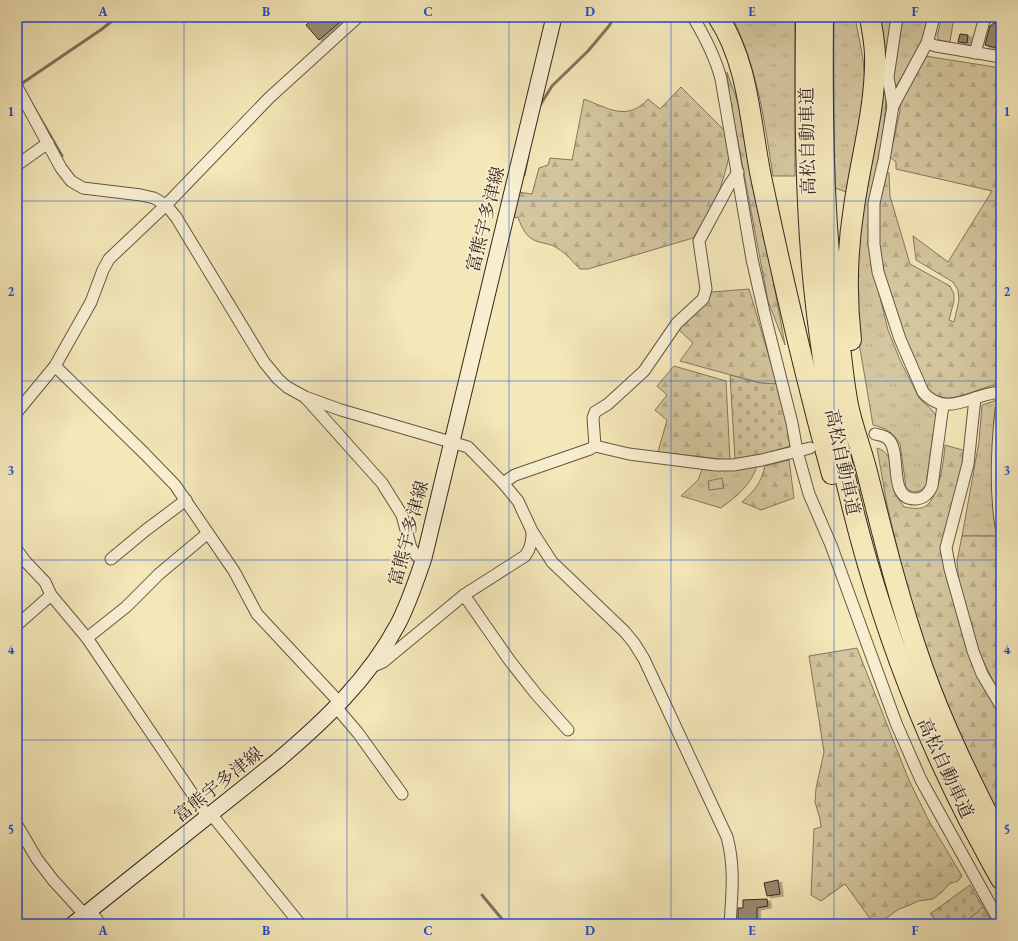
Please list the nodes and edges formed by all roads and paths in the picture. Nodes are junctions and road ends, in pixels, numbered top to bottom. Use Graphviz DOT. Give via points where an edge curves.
graph roads {
  1 [pos="358,17"];
  2 [pos="554,17"];
  3 [pos="693,17"];
  4 [pos="718,17"];
  5 [pos="806,17"];
  6 [pos="823,17"];
  7 [pos="870,17"];
  8 [pos="897,17"];
  9 [pos="934,17"];
  10 [pos="985,17"];
  11 [pos="926,43"];
  12 [pos="975,53"];
  13 [pos="1001,57"];
  14 [pos="17,87"];
  15 [pos="893,106"];
  16 [pos="48,143"];
  17 [pos="17,165"];
  18 [pos="738,172"];
  19 [pos="166,205"];
  20 [pos="55,366"];
  21 [pos="1001,392"];
  22 [pos="305,397"];
  23 [pos="975,398"];
  24 [pos="943,405"];
  25 [pos="1001,410"];
  26 [pos="17,412"];
  27 [pos="875,434"];
  28 [pos="451,442"];
  29 [pos="595,446"];
  30 [pos="810,448"];
  31 [pos="797,450"];
  32 [pos="868,472"];
  33 [pos="503,483"];
  34 [pos="186,500"];
  35 [pos="1001,526"];
  36 [pos="532,531"];
  37 [pos="208,533"];
  38 [pos="17,550"];
  39 [pos="424,558"];
  40 [pos="111,559"];
  41 [pos="50,595"];
  42 [pos="464,595"];
  43 [pos="17,625"];
  44 [pos="87,638"];
  45 [pos="369,668"];
  46 [pos="338,705"];
  47 [pos="1001,706"];
  48 [pos="920,716"];
  49 [pos="568,730"];
  50 [pos="402,794"];
  51 [pos="210,815"];
  52 [pos="17,825"];
  53 [pos="1001,842"];
  54 [pos="1001,879"];
  55 [pos="83,916"];
  56 [pos="100,924"];
  57 [pos="300,924"];
  58 [pos="730,924"];
  59 [pos="1001,924"];
  1 -- 19 [label="street" via="269,98"];
  2 -- 28 [label="main road, 富熊宇多津線"];
  3 -- 18 [label="street" via="717,63"];
  4 -- 48 [label="highway" via="726,28 736,53 746,91 761,176 825,451 842,511 860,572 886,643"];
  5 -- 48 [label="highway, 高松自動車道" via="808,198 820,342 855,520 872,578"];
  6 -- 32 [label="highway, 高松自動車道" via="824,183 831,283 849,411"];
  7 -- 32 [label="highway" via="875,56 872,102 853,208 848,262 850,332"];
  8 -- 15 [label="street" via="888,77"];
  9 -- 11 [label="street"];
  10 -- 12 [label="street"];
  11 -- 12 [label="street"];
  11 -- 15 [label="street"];
  12 -- 13 [label="street"];
  14 -- 16 [label="street"];
  15 -- 24 [label="street" via="874,203 875,258 895,325 924,392 934,402"];
  16 -- 17 [label="street"];
  16 -- 19 [label="street" via="66,176 83,188 141,195 154,198"];
  18 -- 29 [label="street" via="699,241 706,289 703,299 677,324 644,371 608,404 595,412"];
  18 -- 31 [label="street" via="752,259"];
  19 -- 20 [label="street" via="109,259 91,302"];
  19 -- 22 [label="street" via="176,217 264,362 278,379"];
  20 -- 26 [label="street"];
  20 -- 34 [label="street" via="145,454"];
  21 -- 23 [label="street"];
  22 -- 28 [label="street"];
  22 -- 39 [label="street" via="382,483 402,515 411,548 417,556"];
  23 -- 24 [label="street"];
  23 -- 47 [label="street" via="968,464 946,548 973,651 982,674"];
  24 -- 27 [label="street" via="932,486 924,497 909,498 903,494 899,488 890,441"];
  25 -- 35 [label="street" via="998,456"];
  28 -- 33 [label="street" via="468,447"];
  28 -- 39 [label="main road, 富熊宇多津線"];
  29 -- 31 [label="street" via="629,454 716,465 762,460"];
  29 -- 33 [label="street" via="515,475"];
  30 -- 31 [label="street"];
  31 -- 59 [label="street" via="809,494 831,545 905,744 921,780"];
  32 -- 53 [label="highway, 高松自動車道" via="900,601 922,666 970,781"];
  33 -- 36 [label="street" via="518,501"];
  34 -- 37 [label="street"];
  34 -- 40 [label="street"];
  36 -- 42 [label="street" via="530,550 525,556"];
  36 -- 58 [label="street" via="552,562 625,632 644,659 727,837 733,868"];
  37 -- 44 [label="street" via="159,574 126,607"];
  37 -- 46 [label="street" via="234,571 257,614"];
  38 -- 41 [label="street" via="45,582"];
  39 -- 45 [label="main road, 富熊宇多津線" via="398,624"];
  41 -- 43 [label="street"];
  41 -- 44 [label="street"];
  42 -- 45 [label="street" via="383,662"];
  42 -- 49 [label="street" via="510,661"];
  44 -- 51 [label="street" via="204,812"];
  45 -- 46 [label="main road, 富熊宇多津線"];
  46 -- 50 [label="street"];
  46 -- 51 [label="main road, 富熊宇多津線" via="277,762"];
  48 -- 54 [label="highway, 高松自動車道" via="954,789"];
  51 -- 55 [label="main road, 富熊宇多津線"];
  51 -- 57 [label="street"];
  52 -- 55 [label="street" via="37,859"];
  55 -- 56 [label="street"];
}
